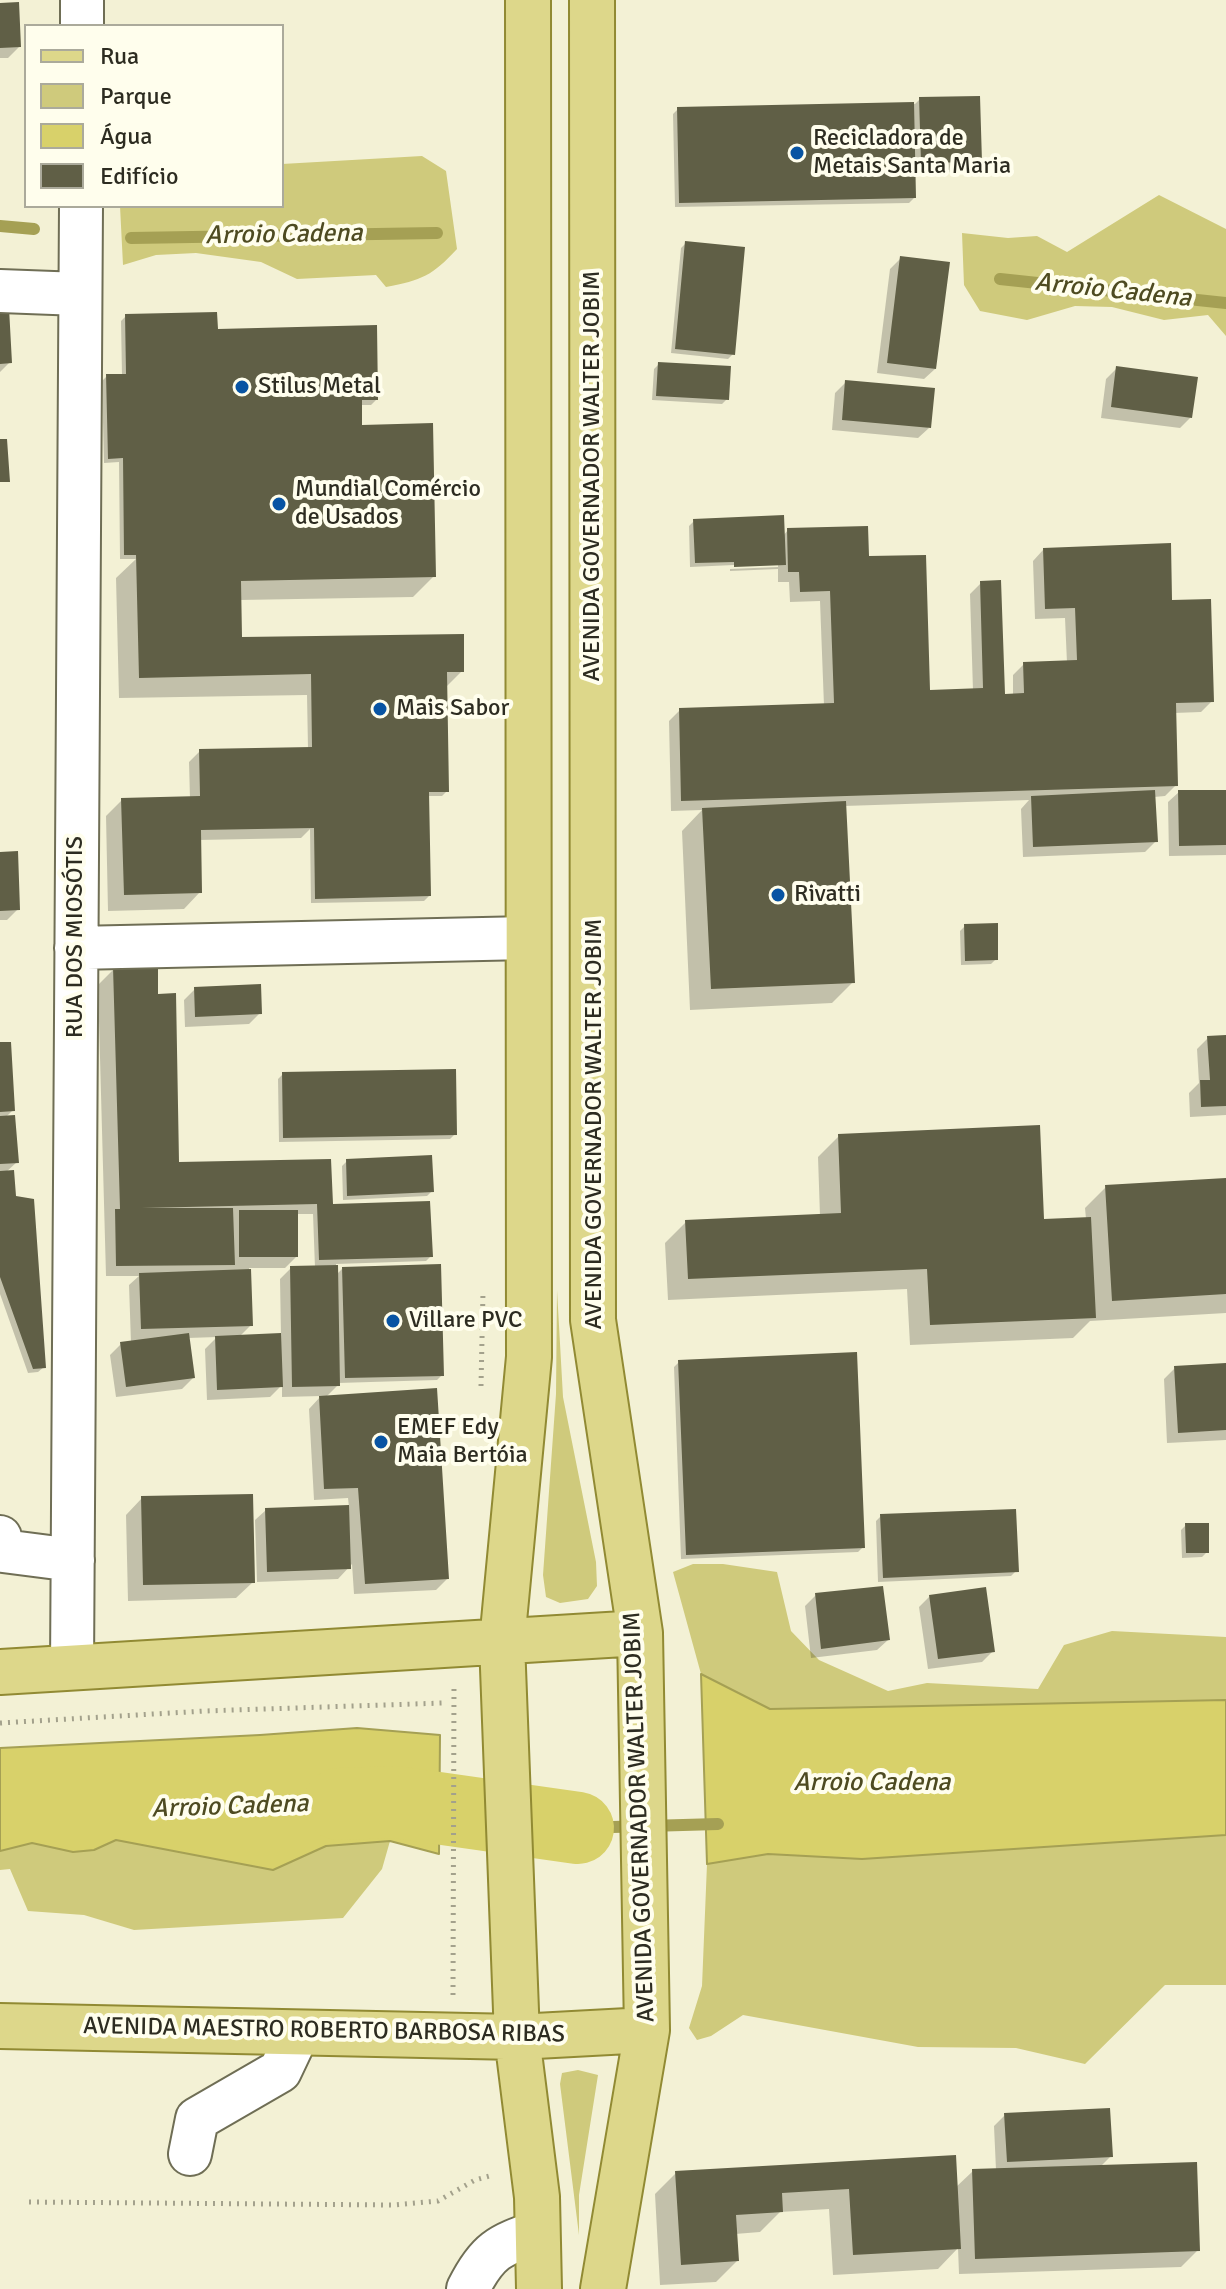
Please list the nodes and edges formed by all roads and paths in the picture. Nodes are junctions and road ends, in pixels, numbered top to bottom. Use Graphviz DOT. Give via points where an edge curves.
graph roads {
  1 [pos="82,0"];
  2 [pos="528,0"];
  3 [pos="592,0"];
  4 [pos="82,24"];
  5 [pos="81,208"];
  6 [pos="0,291"];
  7 [pos="80,294"];
  8 [pos="528,938"];
  9 [pos="76,948"];
  10 [pos="483,1288"];
  11 [pos="480,1398"];
  12 [pos="1,1546"];
  13 [pos="73,1560"];
  14 [pos="640,1633"];
  15 [pos="503,1662"];
  16 [pos="72,1668"];
  17 [pos="0,1672"];
  18 [pos="443,1703"];
  19 [pos="454,1712"];
  20 [pos="0,1723"];
  21 [pos="454,1995"];
  22 [pos="0,2026"];
  23 [pos="647,2030"];
  24 [pos="298,2033"];
  25 [pos="517,2037"];
  26 [pos="190,2154"];
  27 [pos="501,2173"];
  28 [pos="29,2202"];
  29 [pos="538,2232"];
  30 [pos="468,2289"];
  31 [pos="539,2289"];
  32 [pos="603,2289"];
  1 -- 4 [label="street"];
  2 -- 8 [label="main road"];
  3 -- 14 [label="main road, AVENIDA GOVERNADOR WALTER JOBIM" via="593,1320"];
  5 -- 7 [label="street, RUA DOS MIOSÓTIS"];
  6 -- 7 [label="street"];
  7 -- 9 [label="street, RUA DOS MIOSÓTIS"];
  8 -- 9 [label="street"];
  8 -- 15 [label="main road" via="529,1357"];
  9 -- 13 [label="street, RUA DOS MIOSÓTIS"];
  10 -- 11 [label="path"];
  12 -- 13 [label="street"];
  13 -- 16 [label="street, RUA DOS MIOSÓTIS"];
  14 -- 15 [label="main road"];
  14 -- 23 [label="main road, AVENIDA GOVERNADOR WALTER JOBIM"];
  15 -- 16 [label="main road"];
  15 -- 25 [label="main road"];
  16 -- 17 [label="main road"];
  18 -- 20 [label="path"];
  19 -- 21 [label="path"];
  22 -- 24 [label="main road, AVENIDA MAESTRO ROBERTO BARBOSA RIBAS"];
  23 -- 25 [label="main road, AVENIDA MAESTRO ROBERTO BARBOSA RIBAS"];
  23 -- 32 [label="main road, AVENIDA GOVERNADOR WALTER JOBIM"];
  24 -- 25 [label="main road, AVENIDA MAESTRO ROBERTO BARBOSA RIBAS"];
  24 -- 26 [label="street" via="280,2071 197,2119"];
  25 -- 29 [label="main road"];
  27 -- 28 [label="path" via="475,2180 438,2201 393,2205"];
  29 -- 30 [label="street" via="504,2244 479,2266"];
  29 -- 31 [label="main road"];
}
